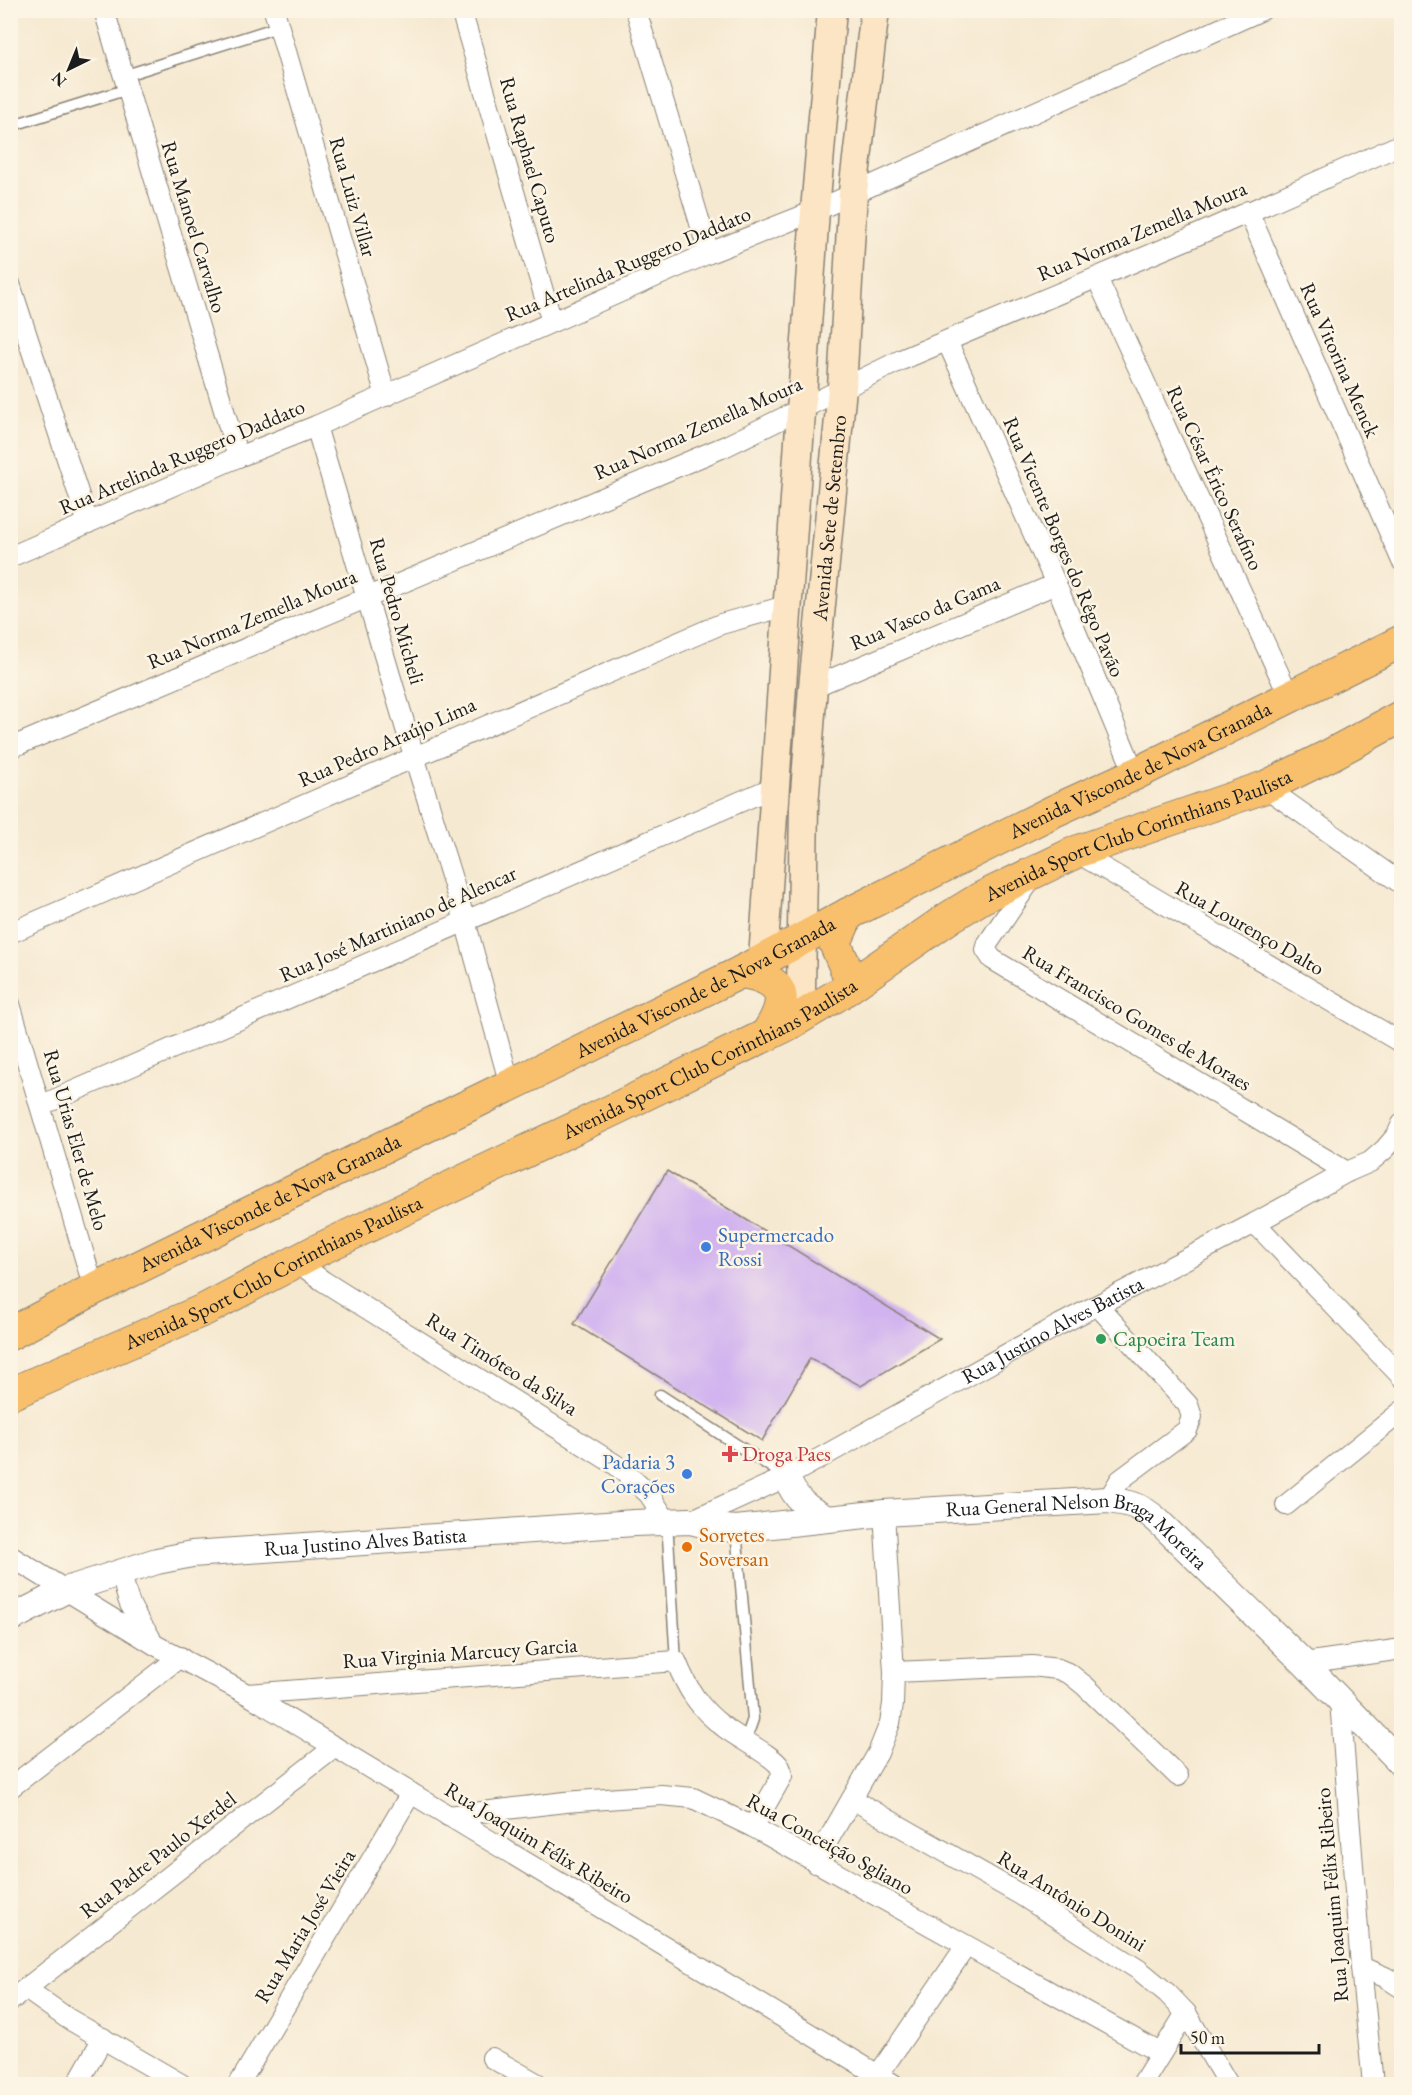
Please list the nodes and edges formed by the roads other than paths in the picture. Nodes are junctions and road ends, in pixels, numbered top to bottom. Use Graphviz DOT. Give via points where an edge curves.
graph roads {
  1 [pos="104,10"];
  2 [pos="462,10"];
  3 [pos="636,10"];
  4 [pos="832,10"];
  5 [pos="875,10"];
  6 [pos="1262,10"];
  7 [pos="276,19"];
  8 [pos="125,82"];
  9 [pos="10,126"];
  10 [pos="1400,148"];
  11 [pos="854,192"];
  12 [pos="815,211"];
  13 [pos="1248,211"];
  14 [pos="709,253"];
  15 [pos="1097,278"];
  16 [pos="10,284"];
  17 [pos="552,322"];
  18 [pos="947,341"];
  19 [pos="842,387"];
  20 [pos="386,396"];
  21 [pos="801,409"];
  22 [pos="316,426"];
  23 [pos="238,457"];
  24 [pos="88,523"];
  25 [pos="10,557"];
  26 [pos="1401,561"];
  27 [pos="1056,584"];
  28 [pos="368,596"];
  29 [pos="786,606"];
  30 [pos="1401,641"];
  31 [pos="813,687"];
  32 [pos="1290,698"];
  33 [pos="1401,716"];
  34 [pos="10,748"];
  35 [pos="414,756"];
  36 [pos="1135,774"];
  37 [pos="774,787"];
  38 [pos="1265,787"];
  39 [pos="1076,852"];
  40 [pos="1036,872"];
  41 [pos="1399,877"];
  42 [pos="848,914"];
  43 [pos="465,921"];
  44 [pos="10,933"];
  45 [pos="802,939"];
  46 [pos="752,965"];
  47 [pos="856,982"];
  48 [pos="10,1004"];
  49 [pos="779,1029"];
  50 [pos="1401,1043"];
  51 [pos="510,1085"];
  52 [pos="42,1105"];
  53 [pos="1400,1134"];
  54 [pos="1347,1172"];
  55 [pos="1255,1223"];
  56 [pos="297,1262"];
  57 [pos="94,1289"];
  58 [pos="1098,1306"];
  59 [pos="10,1334"];
  60 [pos="1401,1377"];
  61 [pos="10,1394"];
  62 [pos="660,1395"];
  63 [pos="1401,1411"];
  64 [pos="786,1477"];
  65 [pos="1108,1500"];
  66 [pos="1286,1505"];
  67 [pos="884,1513"];
  68 [pos="828,1519"];
  69 [pos="678,1522"];
  70 [pos="736,1529"];
  71 [pos="10,1556"];
  72 [pos="122,1572"];
  73 [pos="66,1590"];
  74 [pos="10,1619"];
  75 [pos="157,1646"];
  76 [pos="1401,1649"];
  77 [pos="180,1658"];
  78 [pos="676,1661"];
  79 [pos="1304,1664"];
  80 [pos="894,1672"];
  81 [pos="247,1694"];
  82 [pos="1340,1701"];
  83 [pos="746,1742"];
  84 [pos="335,1747"];
  85 [pos="1401,1764"];
  86 [pos="1178,1776"];
  87 [pos="10,1788"];
  88 [pos="411,1793"];
  89 [pos="852,1799"];
  90 [pos="448,1816"];
  91 [pos="753,1827"];
  92 [pos="814,1863"];
  93 [pos="966,1946"];
  94 [pos="1361,1967"];
  95 [pos="1401,1988"];
  96 [pos="18,1995"];
  97 [pos="1186,2013"];
  98 [pos="103,2038"];
  99 [pos="1160,2053"];
  100 [pos="492,2058"];
  101 [pos="881,2082"];
  102 [pos="77,2085"];
  103 [pos="181,2085"];
  104 [pos="239,2085"];
  105 [pos="538,2085"];
  106 [pos="1142,2085"];
  107 [pos="1228,2085"];
  108 [pos="1373,2085"];
  1 -- 8 [label="street, Rua Manoel Carvalho"];
  2 -- 17 [label="street, Rua Raphael Caputo"];
  3 -- 14 [label="street"];
  4 -- 12 [label="main road, Avenida Sete de Setembro"];
  5 -- 11 [label="main road, Avenida Sete de Setembro"];
  6 -- 11 [label="street, Rua Artelinda Ruggero Daddato"];
  7 -- 8 [label="lane"];
  7 -- 20 [label="street, Rua Luiz Villar"];
  8 -- 9 [label="lane"];
  8 -- 23 [label="street, Rua Manoel Carvalho"];
  10 -- 13 [label="street, Rua Norma Zemella Moura"];
  11 -- 12 [label="street, Rua Artelinda Ruggero Daddato"];
  11 -- 19 [label="main road, Avenida Sete de Setembro"];
  12 -- 14 [label="street, Rua Artelinda Ruggero Daddato"];
  12 -- 21 [label="main road, Avenida Sete de Setembro"];
  13 -- 15 [label="street, Rua Norma Zemella Moura"];
  13 -- 26 [label="street, Rua Vitorina Menck"];
  14 -- 17 [label="street, Rua Artelinda Ruggero Daddato"];
  15 -- 18 [label="street, Rua Norma Zemella Moura"];
  15 -- 32 [label="street, Rua César Érico Serafino"];
  16 -- 24 [label="street"];
  17 -- 20 [label="street, Rua Artelinda Ruggero Daddato"];
  18 -- 19 [label="street, Rua Norma Zemella Moura"];
  18 -- 27 [label="street, Rua Vicente Borges do Rêgo Pavão"];
  19 -- 21 [label="street, Rua Norma Zemella Moura"];
  19 -- 31 [label="main road, Avenida Sete de Setembro"];
  20 -- 22 [label="street, Rua Artelinda Ruggero Daddato"];
  21 -- 28 [label="street, Rua Norma Zemella Moura" via="726,446"];
  21 -- 29 [label="main road, Avenida Sete de Setembro"];
  22 -- 23 [label="street, Rua Artelinda Ruggero Daddato"];
  22 -- 28 [label="street, Rua Pedro Micheli"];
  23 -- 24 [label="street, Rua Artelinda Ruggero Daddato"];
  24 -- 25 [label="street, Rua Artelinda Ruggero Daddato"];
  27 -- 31 [label="street, Rua Vasco da Gama"];
  27 -- 36 [label="street, Rua Vicente Borges do Rêgo Pavão"];
  28 -- 34 [label="street, Rua Norma Zemella Moura"];
  28 -- 35 [label="street, Rua Pedro Micheli"];
  29 -- 35 [label="street, Rua Pedro Araújo Lima" via="721,624"];
  29 -- 37 [label="main road, Avenida Sete de Setembro"];
  30 -- 32 [label="main road, Avenida Visconde de Nova Granada"];
  31 -- 45 [label="main road, Avenida Sete de Setembro" via="804,806"];
  32 -- 36 [label="main road, Avenida Visconde de Nova Granada"];
  33 -- 38 [label="main road, Avenida Sport Club Corinthians Paulista"];
  35 -- 43 [label="street, Rua Pedro Micheli"];
  35 -- 44 [label="street, Rua Pedro Araújo Lima"];
  36 -- 42 [label="main road, Avenida Visconde de Nova Granada"];
  37 -- 43 [label="street, Rua José Martiniano de Alencar"];
  37 -- 46 [label="main road, Avenida Sete de Setembro"];
  38 -- 39 [label="main road, Avenida Sport Club Corinthians Paulista"];
  38 -- 41 [label="street"];
  39 -- 40 [label="main road, Avenida Sport Club Corinthians Paulista"];
  39 -- 50 [label="street, Rua Lourenço Dalto"];
  40 -- 47 [label="main road, Avenida Sport Club Corinthians Paulista" via="974,903"];
  40 -- 54 [label="street, Rua Francisco Gomes de Moraes" via="988,943 986,950 992,959"];
  42 -- 45 [label="main road, Avenida Visconde de Nova Granada"];
  42 -- 47 [label="main road" via="836,946"];
  43 -- 51 [label="street, Rua Pedro Micheli"];
  43 -- 52 [label="street, Rua José Martiniano de Alencar"];
  45 -- 46 [label="main road, Avenida Visconde de Nova Granada"];
  45 -- 49 [label="main road, Avenida Sete de Setembro" via="800,996"];
  46 -- 49 [label="main road" via="775,986 781,998"];
  46 -- 51 [label="main road, Avenida Visconde de Nova Granada"];
  47 -- 49 [label="main road, Avenida Sport Club Corinthians Paulista"];
  48 -- 52 [label="street, Rua Urias Eler de Melo"];
  49 -- 56 [label="main road, Avenida Sport Club Corinthians Paulista"];
  51 -- 57 [label="main road, Avenida Visconde de Nova Granada"];
  52 -- 57 [label="street, Rua Urias Eler de Melo"];
  53 -- 54 [label="street, Rua Justino Alves Batista" via="1370,1162"];
  54 -- 55 [label="street, Rua Justino Alves Batista"];
  55 -- 58 [label="street, Rua Justino Alves Batista"];
  55 -- 60 [label="street"];
  56 -- 61 [label="main road, Avenida Sport Club Corinthians Paulista" via="206,1309"];
  56 -- 69 [label="street, Rua Timóteo da Silva" via="616,1465"];
  57 -- 59 [label="main road, Avenida Visconde de Nova Granada"];
  58 -- 64 [label="street, Rua Justino Alves Batista"];
  58 -- 65 [label="street" via="1188,1405 1192,1417 1186,1430 1120,1480"];
  62 -- 64 [label="lane"];
  63 -- 66 [label="street"];
  64 -- 68 [label="street" via="808,1509"];
  64 -- 69 [label="street, Rua Justino Alves Batista"];
  65 -- 67 [label="street, Rua General Nelson Braga Moreira"];
  65 -- 79 [label="street, Rua General Nelson Braga Moreira" via="1143,1508"];
  67 -- 68 [label="street, Rua General Nelson Braga Moreira"];
  67 -- 80 [label="street"];
  68 -- 70 [label="street, Rua General Nelson Braga Moreira"];
  69 -- 70 [label="street, Rua General Nelson Braga Moreira"];
  69 -- 72 [label="street, Rua Justino Alves Batista" via="218,1551 157,1561"];
  69 -- 78 [label="lane"];
  70 -- 83 [label="lane" via="753,1719"];
  71 -- 73 [label="street, Rua Joaquim Félix Ribeiro"];
  72 -- 73 [label="street, Rua Justino Alves Batista"];
  72 -- 75 [label="street, Rua Joaquim Félix Ribeiro" via="125,1595"];
  73 -- 74 [label="street, Rua Justino Alves Batista"];
  73 -- 75 [label="street, Rua Joaquim Félix Ribeiro"];
  75 -- 77 [label="street, Rua Joaquim Félix Ribeiro"];
  76 -- 79 [label="street"];
  77 -- 81 [label="street, Rua Joaquim Félix Ribeiro"];
  77 -- 87 [label="street"];
  78 -- 81 [label="street, Rua Virginia Marcucy Garcia"];
  78 -- 83 [label="street" via="699,1704 722,1727"];
  79 -- 82 [label="street, Rua General Nelson Braga Moreira"];
  80 -- 86 [label="street" via="1012,1666 1058,1669 1085,1686"];
  80 -- 89 [label="street" via="890,1723"];
  81 -- 84 [label="street, Rua Joaquim Félix Ribeiro"];
  82 -- 85 [label="street, Rua General Nelson Braga Moreira"];
  82 -- 94 [label="street, Rua Joaquim Félix Ribeiro"];
  83 -- 91 [label="street" via="782,1770"];
  84 -- 88 [label="street, Rua Joaquim Félix Ribeiro"];
  84 -- 96 [label="street, Rua Padre Paulo Xerdel"];
  88 -- 90 [label="street, Rua Joaquim Félix Ribeiro"];
  88 -- 104 [label="street, Rua Maria José Vieira"];
  89 -- 92 [label="street"];
  89 -- 97 [label="street, Rua Antônio Donini" via="1102,1945 1167,1993"];
  90 -- 91 [label="street, Rua Conceição Sgliano" via="662,1795 693,1798"];
  90 -- 101 [label="street, Rua Joaquim Félix Ribeiro"];
  91 -- 92 [label="street, Rua Conceição Sgliano"];
  92 -- 93 [label="street, Rua Conceição Sgliano"];
  93 -- 99 [label="street, Rua Conceição Sgliano"];
  93 -- 101 [label="street"];
  94 -- 95 [label="street"];
  94 -- 108 [label="street, Rua Joaquim Félix Ribeiro"];
  96 -- 98 [label="street"];
  97 -- 99 [label="street"];
  97 -- 107 [label="street, Rua Antônio Donini"];
  98 -- 102 [label="street"];
  98 -- 103 [label="street"];
  99 -- 106 [label="street"];
  100 -- 105 [label="street"];
}
